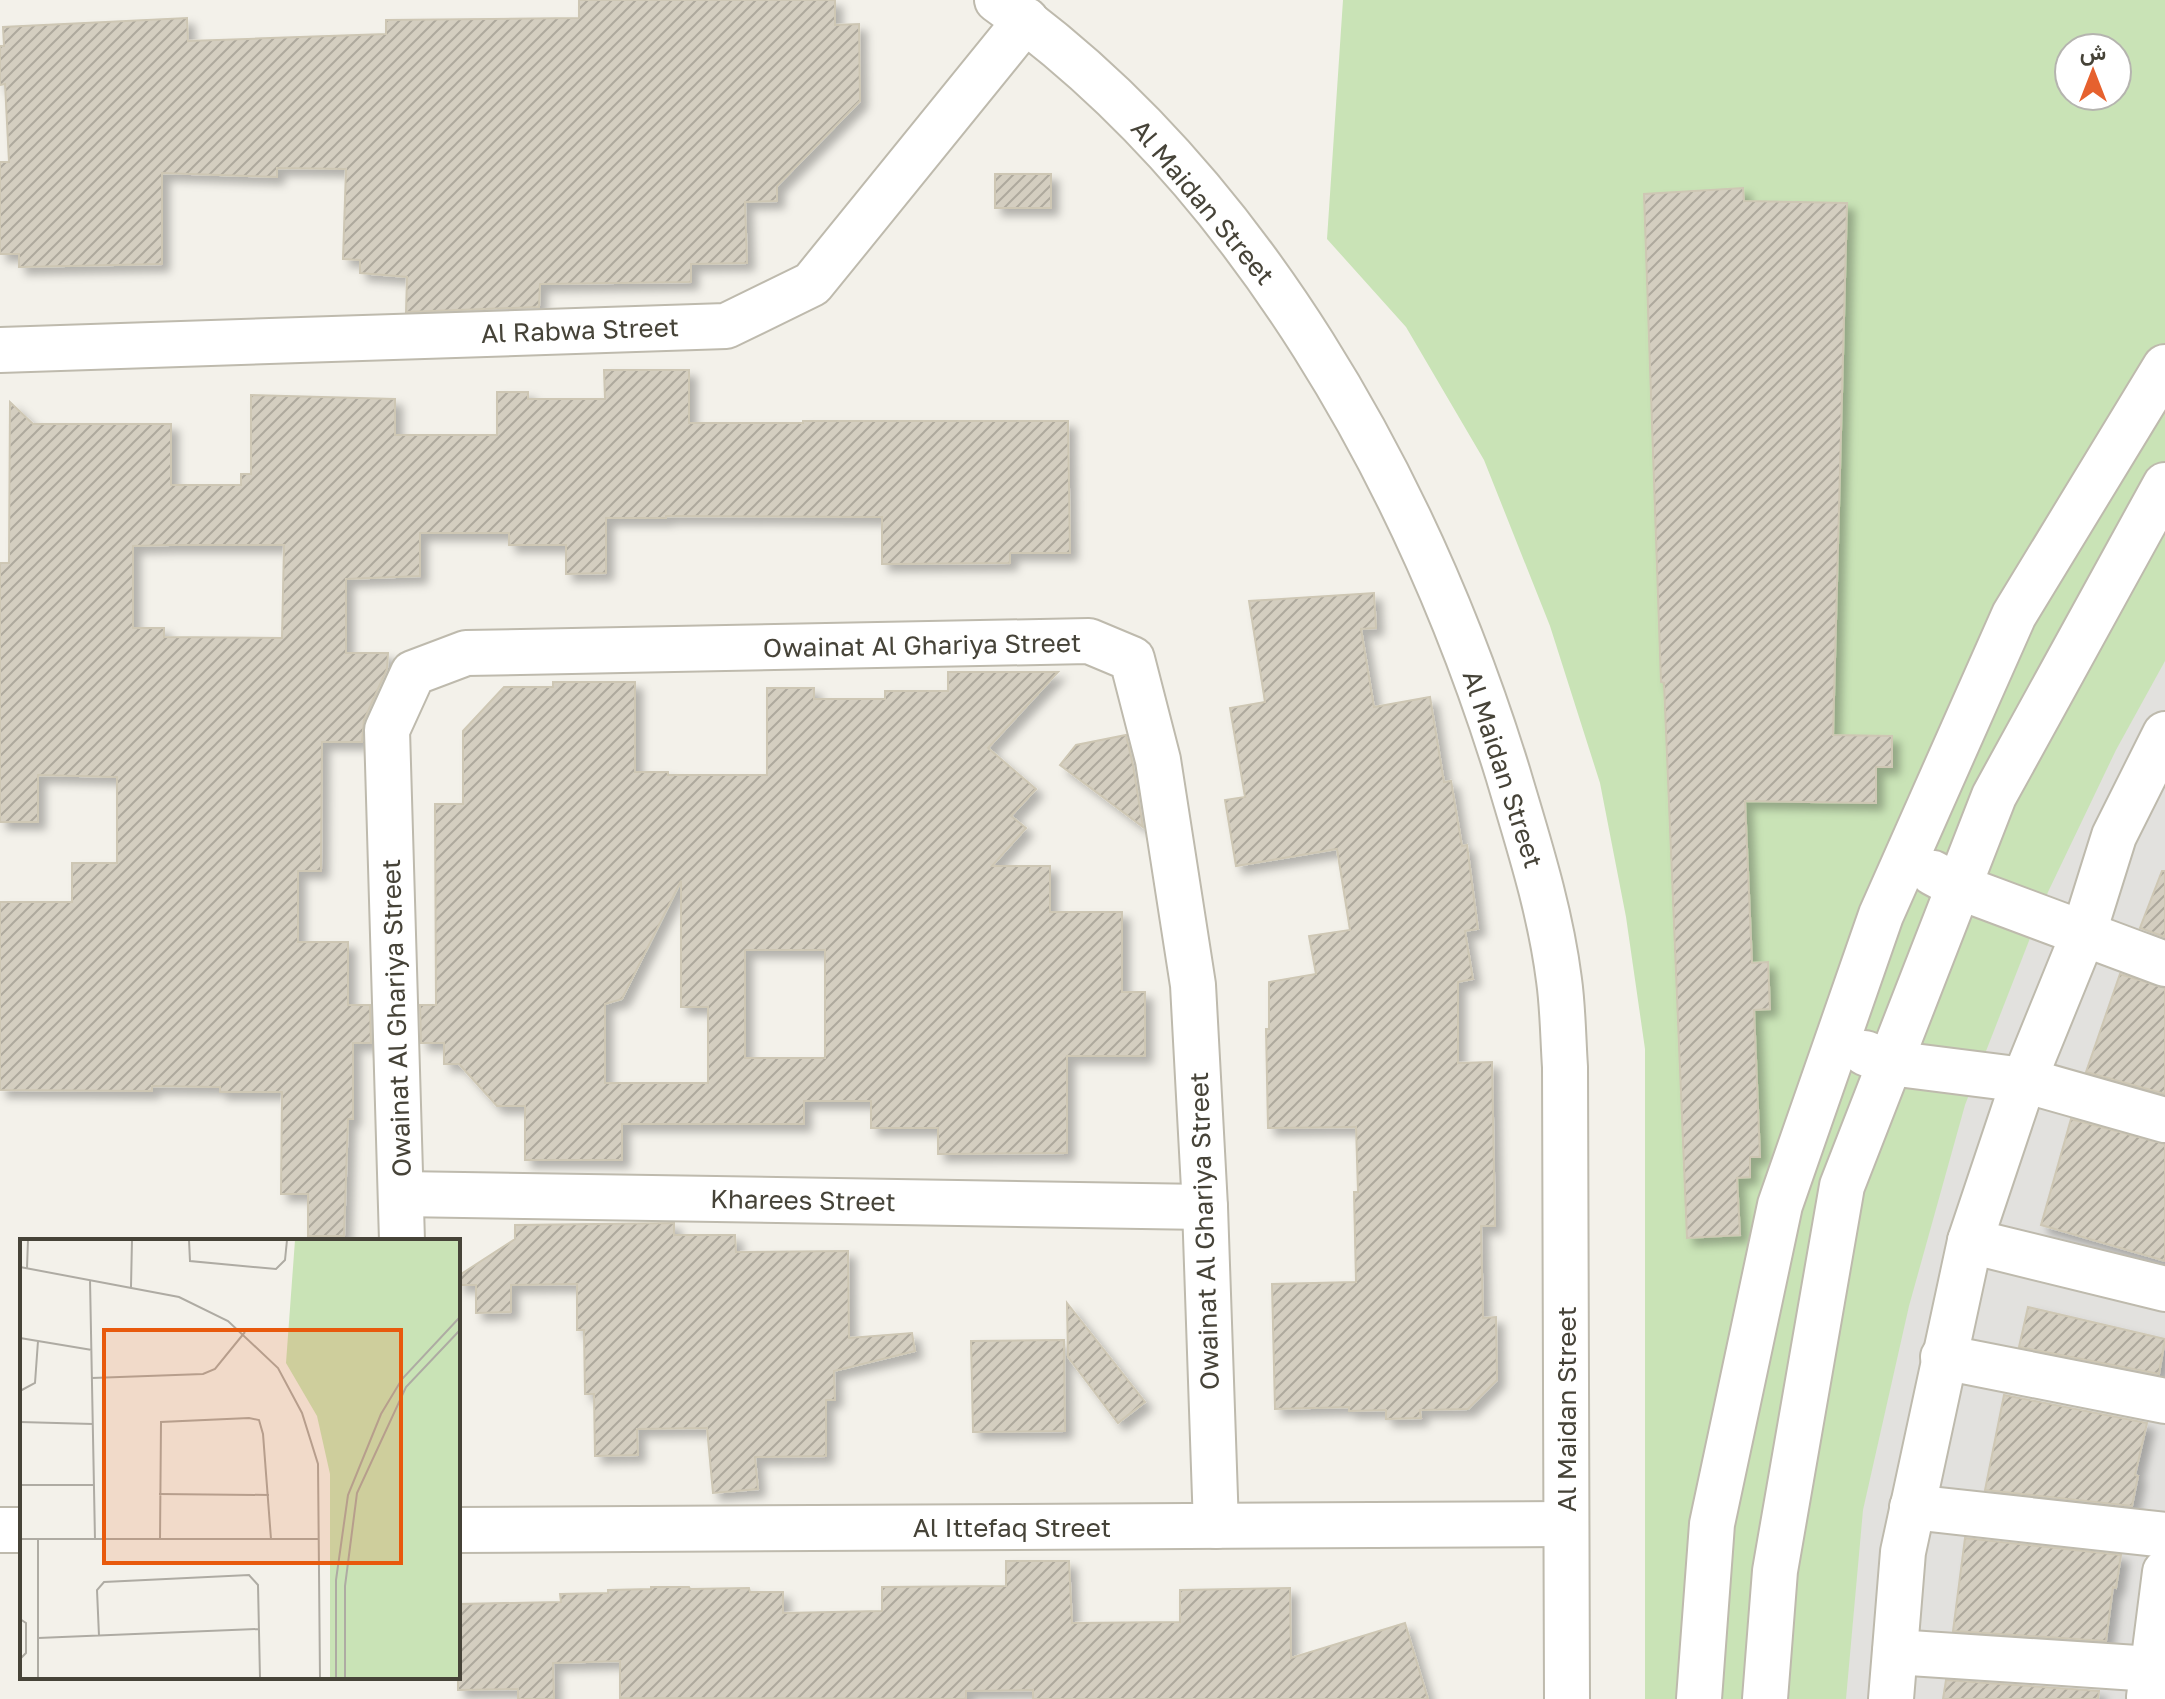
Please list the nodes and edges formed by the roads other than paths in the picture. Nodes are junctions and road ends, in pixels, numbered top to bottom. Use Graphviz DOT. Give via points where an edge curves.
graph roads {
  1 [pos="1011,10"];
  2 [pos="0,350"];
  3 [pos="2165,367"];
  4 [pos="2165,485"];
  5 [pos="2165,734"];
  6 [pos="2149,806"];
  7 [pos="1907,859"];
  8 [pos="1959,887"];
  9 [pos="2083,935"];
  10 [pos="2165,964"];
  11 [pos="1838,1041"];
  12 [pos="1890,1063"];
  13 [pos="2024,1080"];
  14 [pos="2165,1120"];
  15 [pos="401,1194"];
  16 [pos="1205,1207"];
  17 [pos="402,1239"];
  18 [pos="1970,1241"];
  19 [pos="2165,1289"];
  20 [pos="1943,1357"];
  21 [pos="2165,1401"];
  22 [pos="1912,1507"];
  23 [pos="1566,1524"];
  24 [pos="1216,1526"];
  25 [pos="460,1530"];
  26 [pos="2165,1535"];
  27 [pos="2165,1572"];
  28 [pos="1895,1652"];
  29 [pos="2151,1684"];
  30 [pos="1567,1699"];
  31 [pos="1699,1699"];
  32 [pos="1765,1699"];
  33 [pos="1891,1699"];
  1 -- 2 [label="street, Al Rabwa Street" via="812,284 726,326"];
  1 -- 23 [label="street, Al Maidan Street" via="1103,86 1192,182 1267,276 1359,420 1402,501 1489,714 1547,911 1560,980 1565,1067"];
  3 -- 7 [label="street" via="2014,615"];
  4 -- 8 [label="street" via="1994,796"];
  5 -- 6 [label="street"];
  6 -- 9 [label="street" via="2114,836"];
  7 -- 8 [label="street"];
  7 -- 11 [label="street" via="1881,915"];
  8 -- 9 [label="street"];
  8 -- 12 [label="street"];
  9 -- 10 [label="street"];
  9 -- 13 [label="street"];
  11 -- 12 [label="street"];
  11 -- 31 [label="street" via="1780,1205 1712,1524"];
  12 -- 13 [label="street"];
  12 -- 32 [label="street" via="1842,1186 1775,1571"];
  13 -- 14 [label="street"];
  13 -- 18 [label="street"];
  15 -- 16 [label="street, Kharees Street"];
  15 -- 16 [label="street, Owainat Al Ghariya Street" via="387,730 413,673 466,653 1059,640 1089,641 1132,659 1158,760 1193,985"];
  15 -- 17 [label="street, Owainat Al Ghariya Street"];
  16 -- 24 [label="street, Owainat Al Ghariya Street"];
  18 -- 19 [label="street"];
  18 -- 20 [label="street"];
  20 -- 21 [label="street"];
  20 -- 22 [label="street"];
  22 -- 26 [label="street"];
  22 -- 28 [label="street"];
  23 -- 24 [label="street, Al Ittefaq Street"];
  23 -- 30 [label="street, Al Maidan Street"];
  24 -- 25 [label="street, Al Ittefaq Street"];
  27 -- 29 [label="street"];
  28 -- 29 [label="street"];
  28 -- 33 [label="street"];
}
